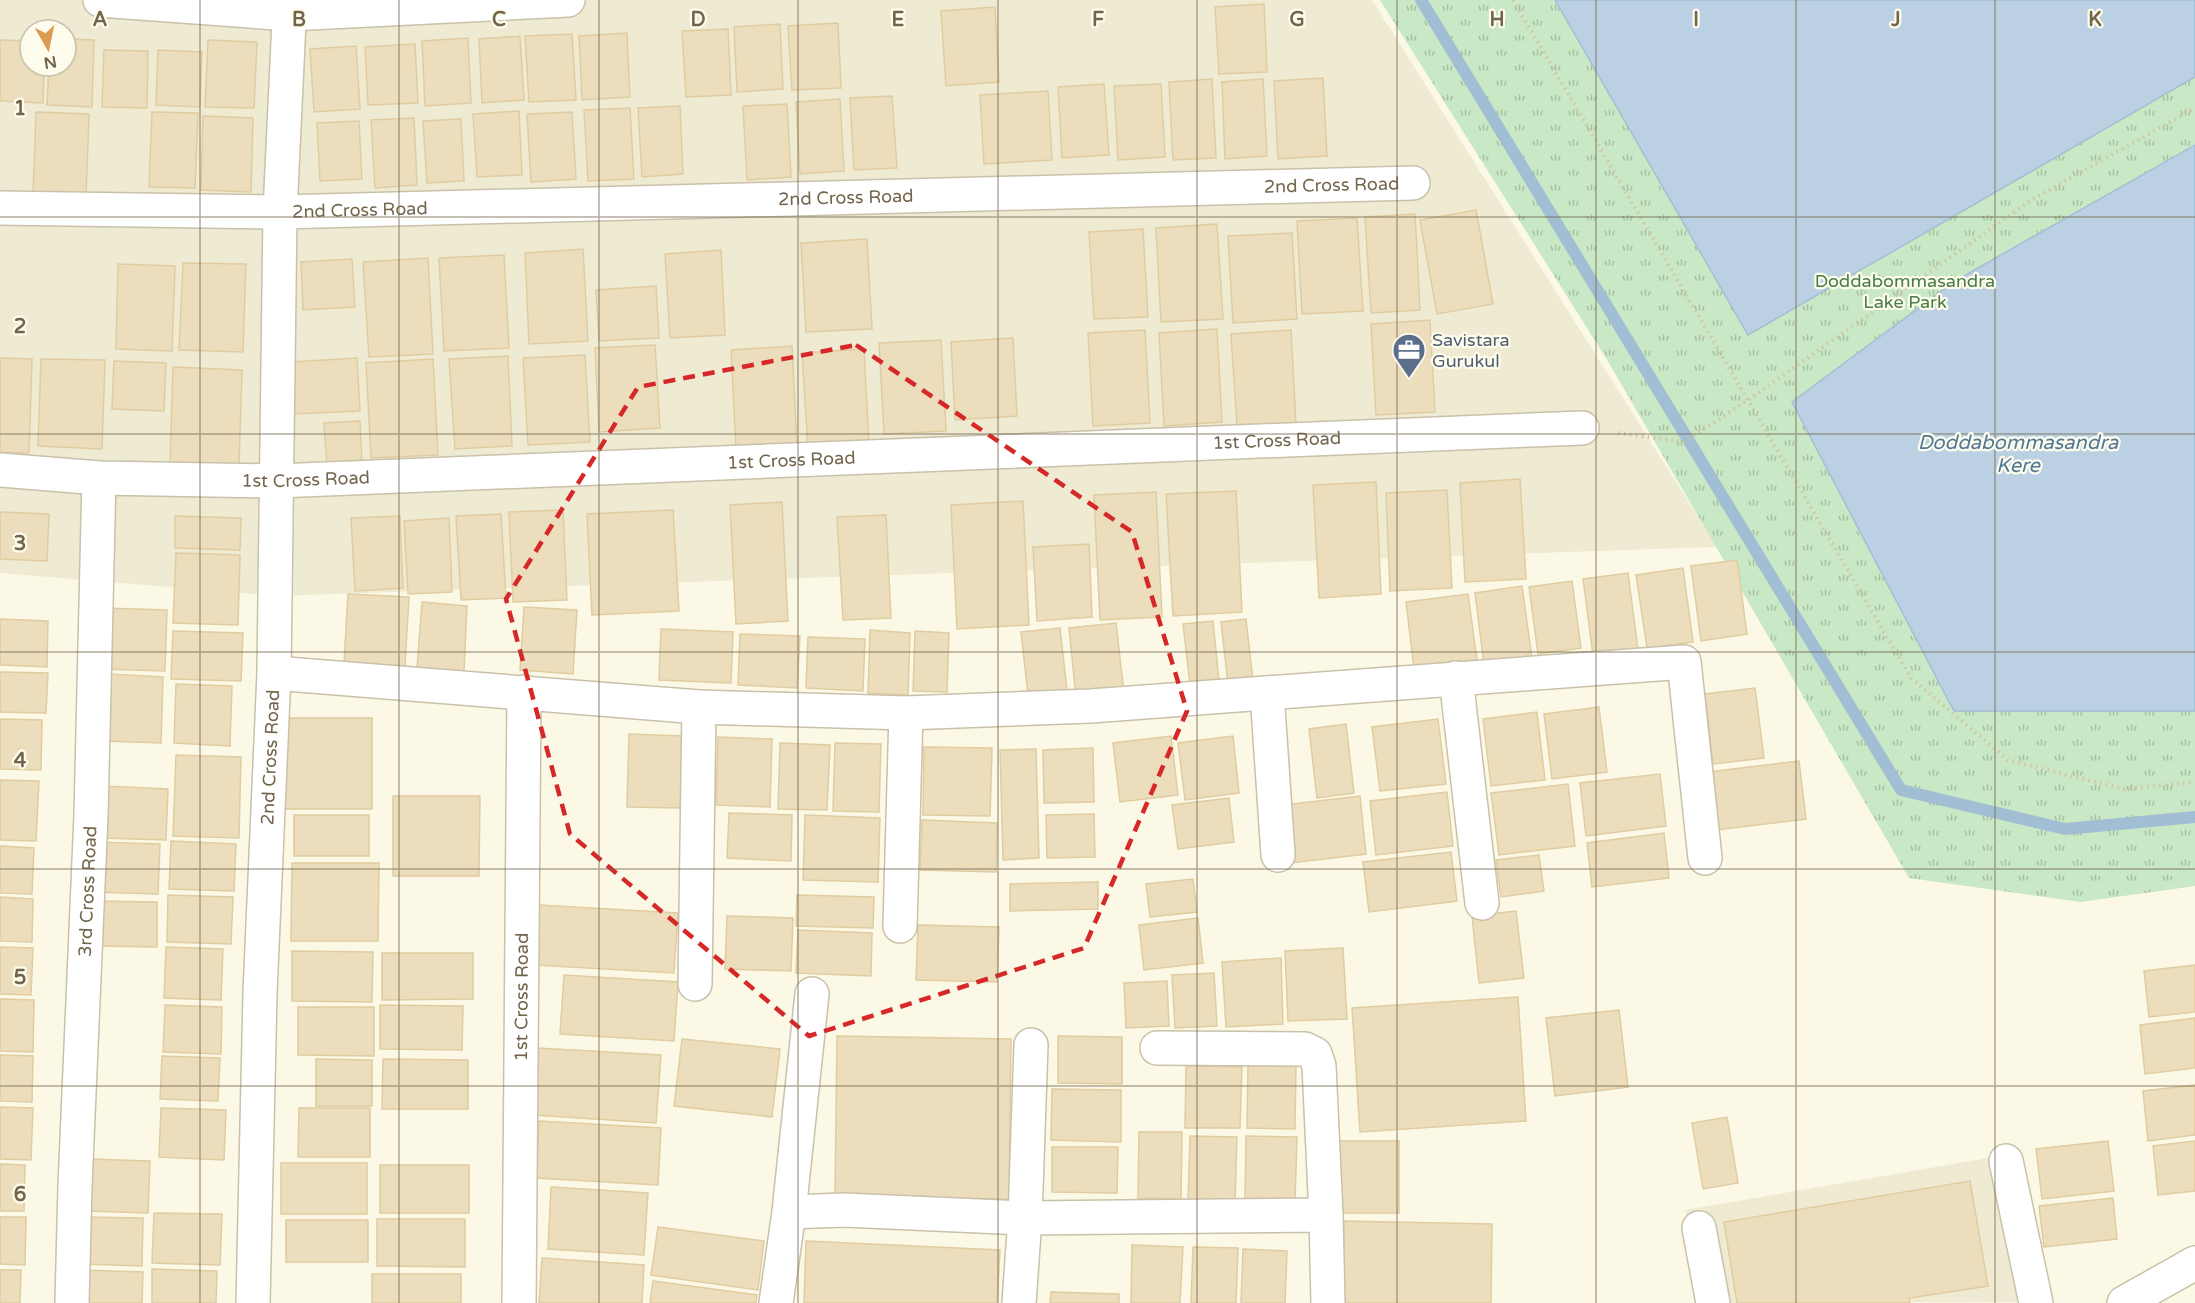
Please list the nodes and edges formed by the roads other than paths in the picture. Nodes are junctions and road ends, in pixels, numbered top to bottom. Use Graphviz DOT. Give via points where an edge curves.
graph roads {
  1 [pos="100,0"];
  2 [pos="568,0"];
  3 [pos="290,7"];
  4 [pos="1413,183"];
  5 [pos="0,208"];
  6 [pos="280,212"];
  7 [pos="1582,429"];
  8 [pos="0,470"];
  9 [pos="99,478"];
  10 [pos="277,482"];
  11 [pos="274,673"];
  12 [pos="1456,678"];
  13 [pos="524,692"];
  14 [pos="1267,693"];
  15 [pos="699,707"];
  16 [pos="906,713"];
  17 [pos="1278,855"];
  18 [pos="1705,858"];
  19 [pos="1482,903"];
  20 [pos="900,926"];
  21 [pos="695,984"];
  22 [pos="812,994"];
  23 [pos="1031,1045"];
  24 [pos="1157,1048"];
  25 [pos="2006,1161"];
  26 [pos="789,1212"];
  27 [pos="1326,1215"];
  28 [pos="1025,1218"];
  29 [pos="1699,1228"];
  30 [pos="2195,1263"];
  31 [pos="72,1303"];
  32 [pos="253,1303"];
  33 [pos="519,1303"];
  34 [pos="776,1303"];
  35 [pos="1020,1303"];
  36 [pos="1328,1303"];
  37 [pos="1713,1303"];
  38 [pos="2036,1303"];
  39 [pos="2124,1303"];
  1 -- 3 [label="street"];
  2 -- 3 [label="street"];
  3 -- 6 [label="street, 2nd Cross Road"];
  4 -- 6 [label="street, 2nd Cross Road"];
  5 -- 6 [label="street, 2nd Cross Road"];
  6 -- 10 [label="street, 2nd Cross Road"];
  7 -- 10 [label="street, 1st Cross Road"];
  8 -- 9 [label="street, 1st Cross Road"];
  9 -- 10 [label="street, 1st Cross Road"];
  9 -- 31 [label="street, 3rd Cross Road" via="91,815"];
  10 -- 11 [label="street, 2nd Cross Road"];
  11 -- 13 [label="street"];
  11 -- 32 [label="street, 2nd Cross Road" via="260,993"];
  12 -- 14 [label="street"];
  12 -- 18 [label="street" via="1684,662"];
  12 -- 19 [label="street"];
  13 -- 15 [label="street"];
  13 -- 33 [label="street, 1st Cross Road"];
  14 -- 16 [label="street" via="1090,706"];
  14 -- 17 [label="street"];
  15 -- 16 [label="street"];
  15 -- 21 [label="street"];
  16 -- 20 [label="street"];
  22 -- 26 [label="street"];
  23 -- 28 [label="street"];
  24 -- 27 [label="street" via="1305,1049 1315,1054 1319,1066"];
  25 -- 38 [label="street"];
  26 -- 28 [label="street" via="844,1210"];
  26 -- 34 [label="street"];
  27 -- 28 [label="street"];
  27 -- 36 [label="street"];
  28 -- 35 [label="street"];
  29 -- 37 [label="street"];
  30 -- 39 [label="street"];
}
